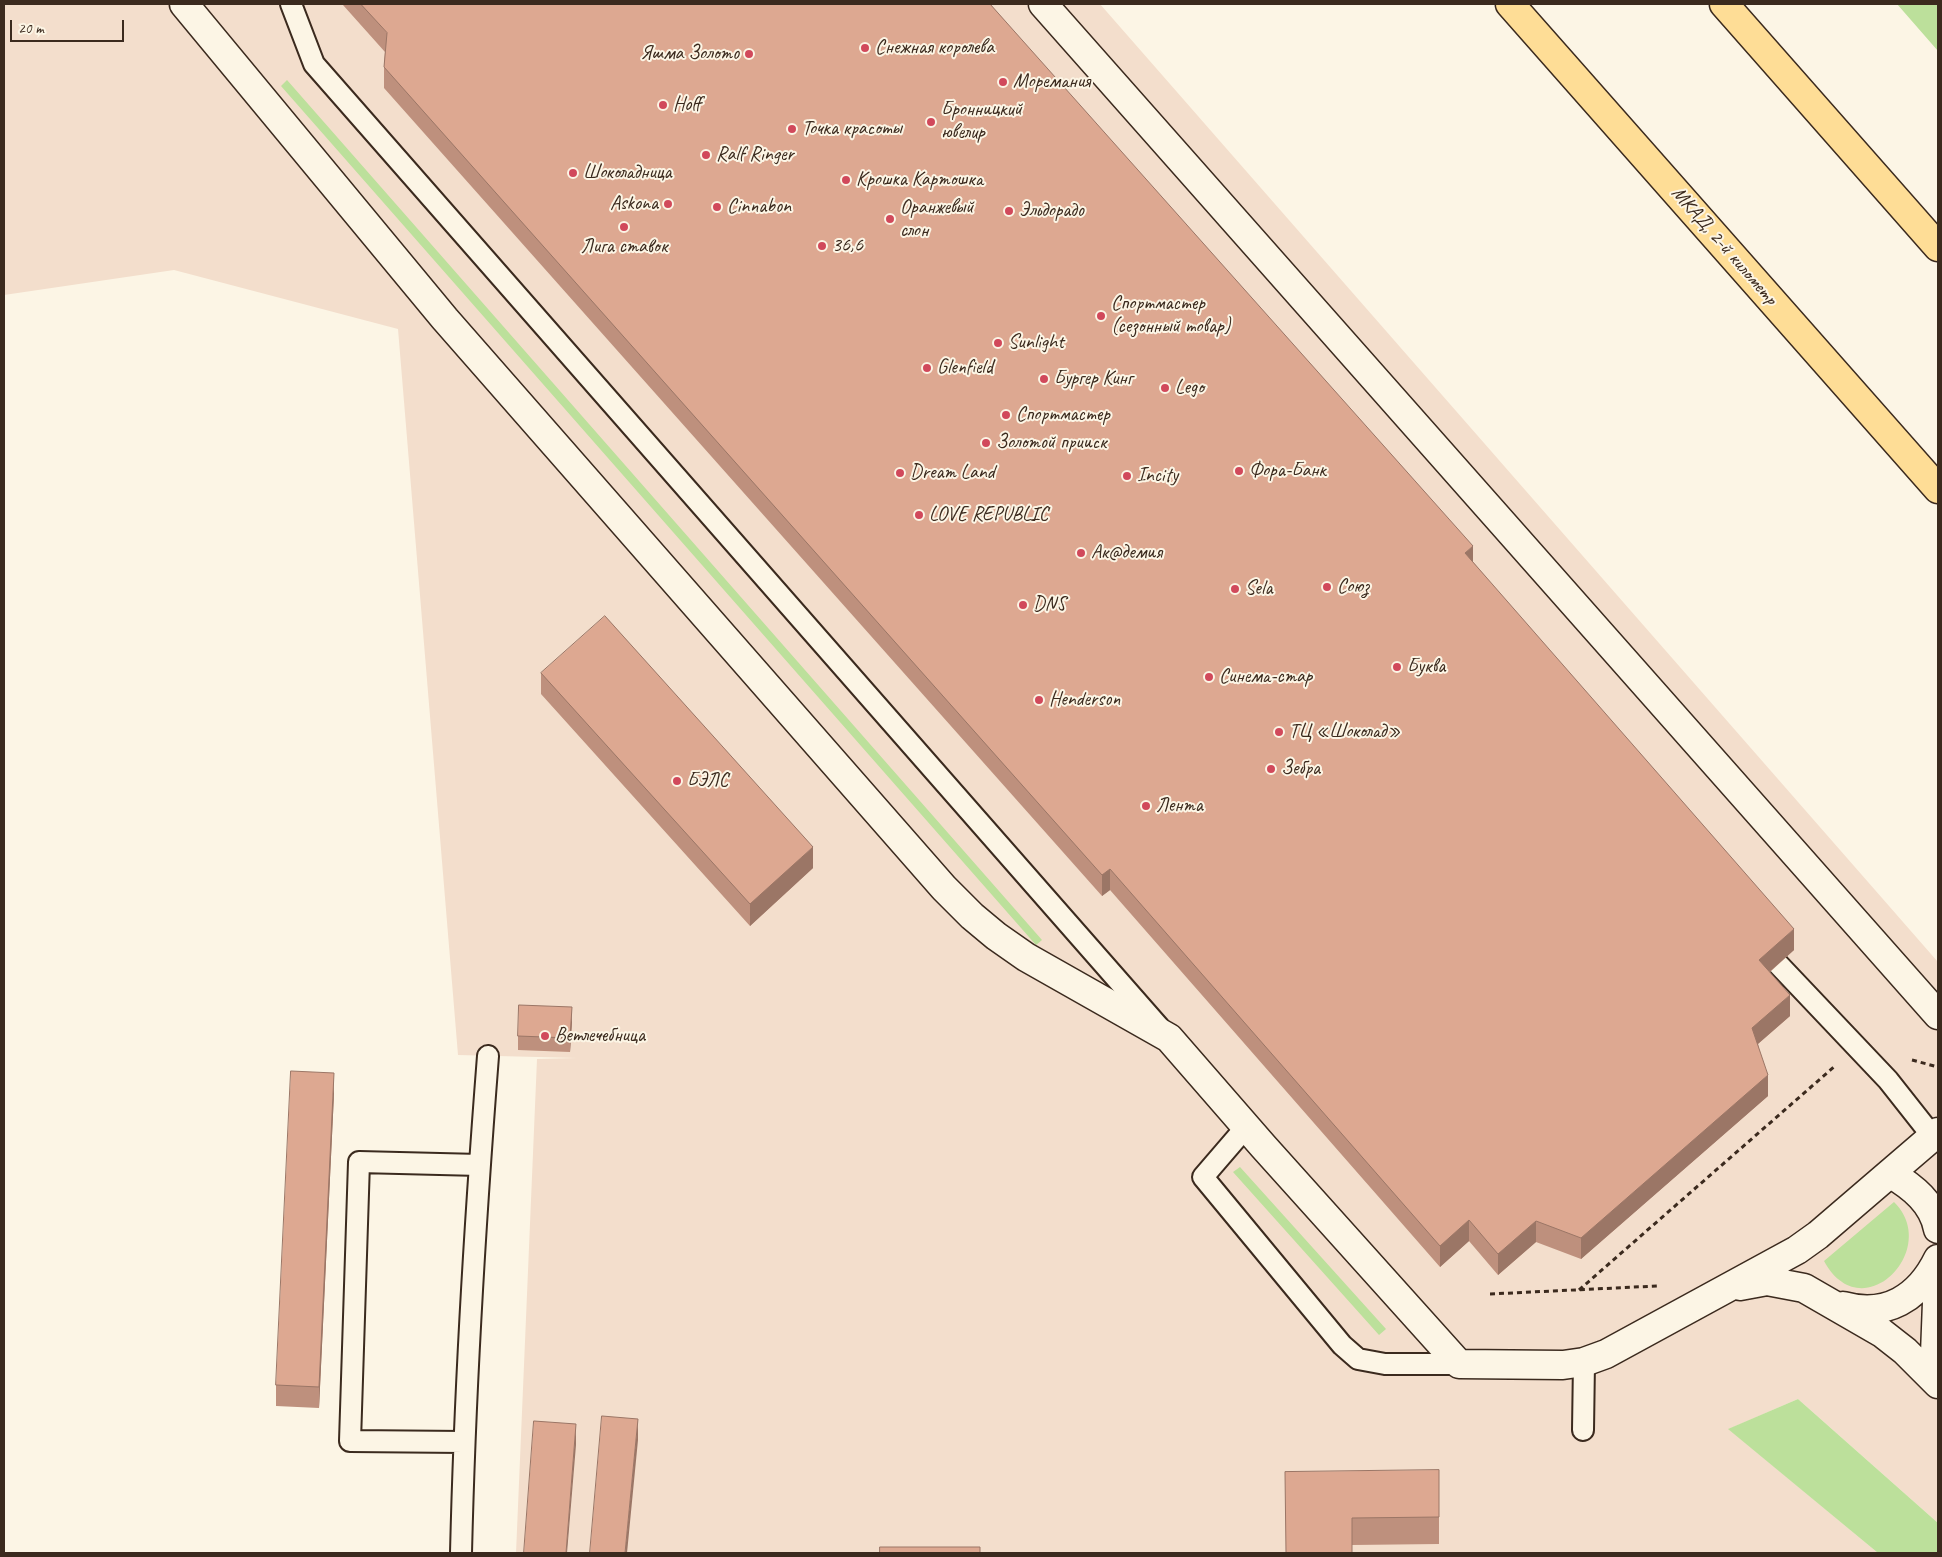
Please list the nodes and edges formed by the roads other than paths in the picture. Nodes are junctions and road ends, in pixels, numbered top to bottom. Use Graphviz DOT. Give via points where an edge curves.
graph roads {
  1 [pos="184,4"];
  2 [pos="291,4"];
  3 [pos="1043,4"];
  4 [pos="1510,4"];
  5 [pos="1724,4"];
  6 [pos="1928,225"];
  7 [pos="1938,247"];
  8 [pos="1938,489"];
  9 [pos="1752,927"];
  10 [pos="1938,1015"];
  11 [pos="1169,1038"];
  12 [pos="488,1056"];
  13 [pos="1246,1127"];
  14 [pos="1936,1135"];
  15 [pos="480,1165"];
  16 [pos="1891,1174"];
  17 [pos="1938,1230"];
  18 [pos="1797,1250"];
  19 [pos="1938,1259"];
  20 [pos="1938,1276"];
  21 [pos="1719,1292"];
  22 [pos="1828,1301"];
  23 [pos="1584,1362"];
  24 [pos="1459,1364"];
  25 [pos="1936,1382"];
  26 [pos="1583,1430"];
  27 [pos="464,1442"];
  28 [pos="461,1553"];
  1 -- 11 [label="street" via="451,326 944,888 972,916 1026,957"];
  2 -- 11 [label="lane" via="314,64"];
  3 -- 10 [label="street"];
  4 -- 8 [label="highway, МКАД, 2-й километр"];
  5 -- 6 [label="highway"];
  6 -- 7 [label="highway"];
  9 -- 14 [label="lane" via="1778,964"];
  11 -- 13 [label="street"];
  12 -- 15 [label="lane"];
  13 -- 24 [label="street"];
  13 -- 24 [label="lane" via="1203,1177 1342,1345 1358,1359 1385,1364"];
  14 -- 16 [label="street"];
  15 -- 27 [label="lane"];
  15 -- 27 [label="lane" via="359,1162 350,1441"];
  16 -- 17 [label="street" via="1924,1198"];
  16 -- 18 [label="street"];
  18 -- 21 [label="street"];
  18 -- 22 [label="street" via="1801,1267 1812,1287"];
  19 -- 22 [label="street" via="1930,1276 1912,1294 1888,1308 1860,1311"];
  20 -- 25 [label="street"];
  21 -- 22 [label="street" via="1767,1282 1804,1288"];
  21 -- 23 [label="street" via="1606,1354"];
  22 -- 25 [label="street" via="1882,1333"];
  23 -- 24 [label="street" via="1563,1365"];
  23 -- 26 [label="lane"];
  27 -- 28 [label="lane"];
}
